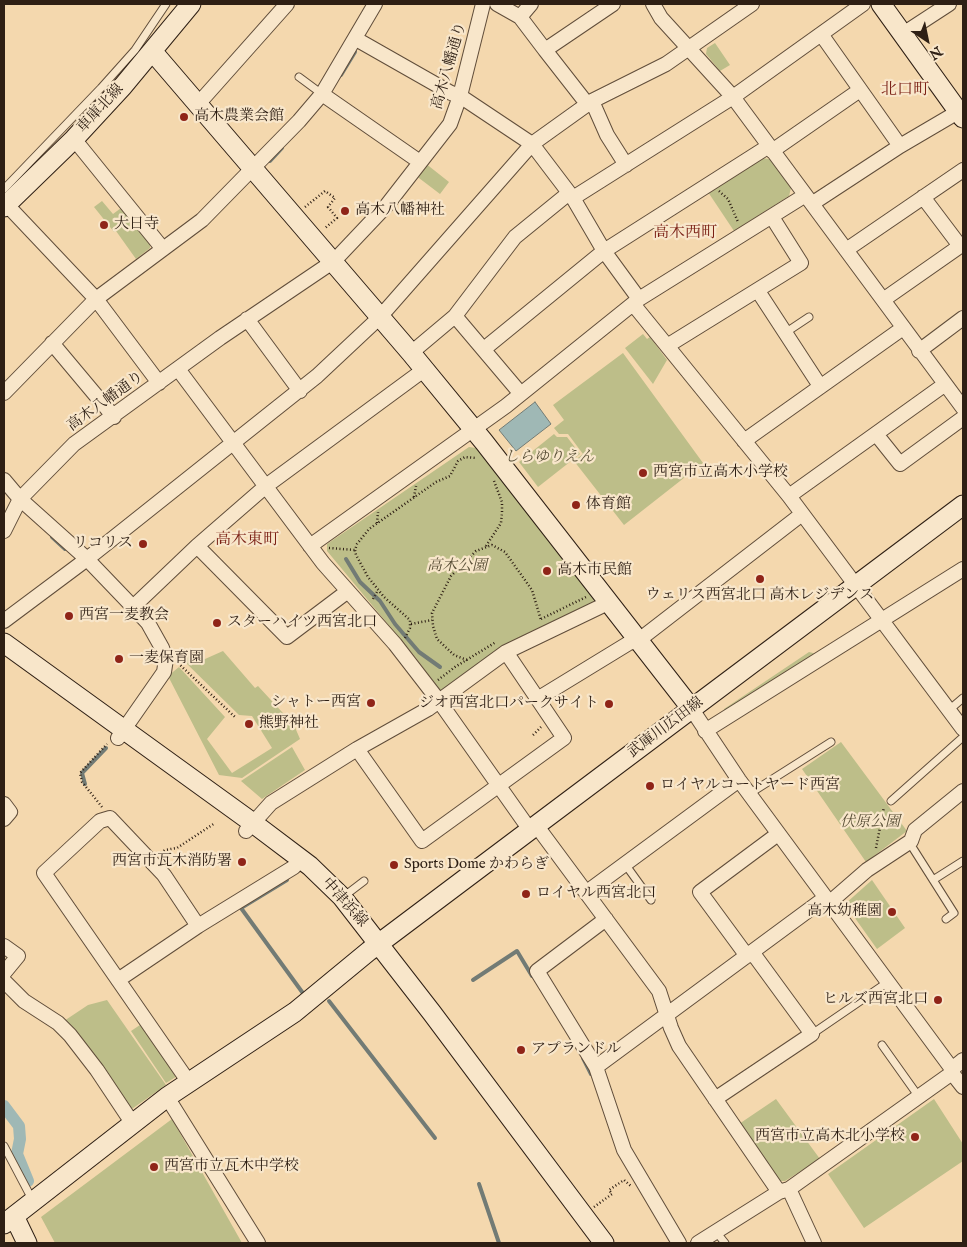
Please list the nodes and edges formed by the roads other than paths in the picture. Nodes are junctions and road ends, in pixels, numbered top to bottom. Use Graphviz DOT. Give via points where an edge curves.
graph roads {
  1 [pos="166,4"];
  2 [pos="191,4"];
  3 [pos="287,4"];
  4 [pos="375,4"];
  5 [pos="483,4"];
  6 [pos="496,4"];
  7 [pos="531,4"];
  8 [pos="613,4"];
  9 [pos="653,4"];
  10 [pos="752,4"];
  11 [pos="863,4"];
  12 [pos="881,4"];
  13 [pos="949,4"];
  14 [pos="520,18"];
  15 [pos="822,34"];
  16 [pos="903,34"];
  17 [pos="356,39"];
  18 [pos="688,48"];
  19 [pos="545,50"];
  20 [pos="153,52"];
  21 [pos="299,77"];
  22 [pos="860,90"];
  23 [pos="322,94"];
  24 [pos="460,96"];
  25 [pos="733,96"];
  26 [pos="199,103"];
  27 [pos="590,103"];
  28 [pos="962,113"];
  29 [pos="74,139"];
  30 [pos="532,144"];
  31 [pos="900,146"];
  32 [pos="771,149"];
  33 [pos="420,162"];
  34 [pos="626,164"];
  35 [pos="254,167"];
  36 [pos="963,170"];
  37 [pos="571,196"];
  38 [pos="924,197"];
  39 [pos="809,199"];
  40 [pos="5,200"];
  41 [pos="772,217"];
  42 [pos="962,245"];
  43 [pos="162,249"];
  44 [pos="604,250"];
  45 [pos="846,250"];
  46 [pos="334,261"];
  47 [pos="758,291"];
  48 [pos="96,298"];
  49 [pos="883,300"];
  50 [pos="636,302"];
  51 [pos="455,316"];
  52 [pos="380,317"];
  53 [pos="809,317"];
  54 [pos="963,318"];
  55 [pos="247,319"];
  56 [pos="903,328"];
  57 [pos="785,334"];
  58 [pos="52,344"];
  59 [pos="668,346"];
  60 [pos="484,349"];
  61 [pos="919,351"];
  62 [pos="411,353"];
  63 [pos="178,369"];
  64 [pos="425,369"];
  65 [pos="159,383"];
  66 [pos="944,385"];
  67 [pos="820,386"];
  68 [pos="300,391"];
  69 [pos="4,392"];
  70 [pos="521,394"];
  71 [pos="963,408"];
  72 [pos="114,418"];
  73 [pos="963,418"];
  74 [pos="474,430"];
  75 [pos="876,434"];
  76 [pos="744,441"];
  77 [pos="233,443"];
  78 [pos="4,480"];
  79 [pos="266,486"];
  80 [pos="789,496"];
  81 [pos="20,499"];
  82 [pos="963,505"];
  83 [pos="802,514"];
  84 [pos="4,531"];
  85 [pos="197,546"];
  86 [pos="314,550"];
  87 [pos="87,559"];
  88 [pos="963,569"];
  89 [pos="856,585"];
  90 [pos="348,591"];
  91 [pos="610,602"];
  92 [pos="134,607"];
  93 [pos="880,619"];
  94 [pos="4,620"];
  95 [pos="639,640"];
  96 [pos="4,643"];
  97 [pos="506,652"];
  98 [pos="4,656"];
  99 [pos="539,698"];
  100 [pos="963,698"];
  101 [pos="439,701"];
  102 [pos="691,708"];
  103 [pos="949,710"];
  104 [pos="963,729"];
  105 [pos="706,731"];
  106 [pos="117,737"];
  107 [pos="963,737"];
  108 [pos="832,742"];
  109 [pos="357,749"];
  110 [pos="739,780"];
  111 [pos="497,786"];
  112 [pos="963,791"];
  113 [pos="749,794"];
  114 [pos="890,801"];
  115 [pos="4,804"];
  116 [pos="4,819"];
  117 [pos="250,827"];
  118 [pos="533,828"];
  119 [pos="778,834"];
  120 [pos="909,842"];
  121 [pos="963,861"];
  122 [pos="625,864"];
  123 [pos="294,867"];
  124 [pos="933,880"];
  125 [pos="364,881"];
  126 [pos="587,892"];
  127 [pos="342,897"];
  128 [pos="651,900"];
  129 [pos="827,900"];
  130 [pos="606,919"];
  131 [pos="946,919"];
  132 [pos="198,926"];
  133 [pos="4,946"];
  134 [pos="374,948"];
  135 [pos="749,954"];
  136 [pos="4,973"];
  137 [pos="118,980"];
  138 [pos="4,981"];
  139 [pos="888,982"];
  140 [pos="666,1014"];
  141 [pos="812,1034"];
  142 [pos="882,1045"];
  143 [pos="963,1060"];
  144 [pos="596,1067"];
  145 [pos="952,1071"];
  146 [pos="188,1082"];
  147 [pos="963,1087"];
  148 [pos="167,1097"];
  149 [pos="918,1097"];
  150 [pos="716,1099"];
  151 [pos="132,1124"];
  152 [pos="4,1146"];
  153 [pos="784,1190"];
  154 [pos="33,1201"];
  155 [pos="9,1220"];
  156 [pos="721,1238"];
  157 [pos="27,1243"];
  158 [pos="258,1243"];
  159 [pos="591,1243"];
  160 [pos="604,1243"];
  161 [pos="679,1243"];
  162 [pos="698,1243"];
  163 [pos="814,1243"];
  1 -- 40 [label="lane" via="135,50"];
  2 -- 20 [label="street, 車庫北線"];
  3 -- 26 [label="street"];
  4 -- 17 [label="street"];
  5 -- 24 [label="street, 高木八幡通り"];
  6 -- 14 [label="street"];
  7 -- 14 [label="street"];
  8 -- 19 [label="street"];
  9 -- 18 [label="street"];
  10 -- 18 [label="street"];
  11 -- 15 [label="street"];
  12 -- 16 [label="street"];
  13 -- 16 [label="street"];
  14 -- 19 [label="street"];
  15 -- 22 [label="street"];
  15 -- 25 [label="street"];
  16 -- 28 [label="street"];
  17 -- 23 [label="street"];
  17 -- 24 [label="street"];
  18 -- 25 [label="street"];
  18 -- 27 [label="street" via="658,68"];
  19 -- 27 [label="street"];
  20 -- 26 [label="street"];
  20 -- 29 [label="street, 車庫北線"];
  21 -- 23 [label="lane"];
  22 -- 31 [label="street"];
  22 -- 32 [label="street"];
  23 -- 33 [label="street"];
  23 -- 35 [label="street"];
  24 -- 30 [label="street"];
  24 -- 33 [label="street, 高木八幡通り" via="450,124"];
  25 -- 32 [label="street"];
  25 -- 34 [label="street"];
  26 -- 35 [label="street"];
  27 -- 30 [label="street"];
  27 -- 34 [label="street"];
  28 -- 31 [label="street"];
  29 -- 40 [label="street, 車庫北線"];
  29 -- 43 [label="street"];
  30 -- 37 [label="street"];
  30 -- 52 [label="street"];
  31 -- 39 [label="street"];
  32 -- 39 [label="street"];
  32 -- 44 [label="street"];
  33 -- 46 [label="street, 高木八幡通り" via="387,205"];
  34 -- 37 [label="street"];
  35 -- 43 [label="street" via="202,220"];
  35 -- 46 [label="street"];
  36 -- 38 [label="street"];
  37 -- 44 [label="street"];
  37 -- 51 [label="street" via="515,237"];
  38 -- 42 [label="street"];
  38 -- 45 [label="street"];
  39 -- 41 [label="street"];
  39 -- 45 [label="street"];
  40 -- 48 [label="street"];
  41 -- 47 [label="street" via="801,263"];
  41 -- 50 [label="street"];
  42 -- 49 [label="street"];
  43 -- 48 [label="street"];
  44 -- 50 [label="street"];
  44 -- 60 [label="street"];
  45 -- 49 [label="street"];
  46 -- 52 [label="street"];
  46 -- 55 [label="street, 高木八幡通り"];
  47 -- 57 [label="street"];
  47 -- 59 [label="street"];
  48 -- 58 [label="street"];
  48 -- 65 [label="street"];
  49 -- 56 [label="street"];
  50 -- 59 [label="street"];
  50 -- 70 [label="street"];
  51 -- 60 [label="street"];
  51 -- 62 [label="street"];
  52 -- 62 [label="street"];
  52 -- 68 [label="street"];
  53 -- 57 [label="lane"];
  54 -- 61 [label="street"];
  55 -- 63 [label="street, 高木八幡通り"];
  55 -- 68 [label="street"];
  56 -- 61 [label="street"];
  56 -- 67 [label="street"];
  57 -- 67 [label="street"];
  58 -- 69 [label="street"];
  58 -- 72 [label="street"];
  59 -- 76 [label="street"];
  60 -- 70 [label="street"];
  61 -- 66 [label="street"];
  62 -- 64 [label="street"];
  63 -- 65 [label="street, 高木八幡通り"];
  63 -- 77 [label="street"];
  64 -- 74 [label="street"];
  64 -- 79 [label="street"];
  65 -- 72 [label="street, 高木八幡通り"];
  66 -- 71 [label="street"];
  66 -- 75 [label="street"];
  67 -- 76 [label="street"];
  68 -- 77 [label="street"];
  70 -- 74 [label="street"];
  72 -- 81 [label="street, 高木八幡通り" via="74,444"];
  73 -- 75 [label="street" via="900,464"];
  74 -- 86 [label="street"];
  74 -- 91 [label="street"];
  75 -- 80 [label="street"];
  76 -- 80 [label="street"];
  77 -- 79 [label="street"];
  77 -- 87 [label="street"];
  78 -- 81 [label="street"];
  79 -- 85 [label="street"];
  79 -- 86 [label="street"];
  80 -- 83 [label="street"];
  81 -- 84 [label="street, 高木八幡通り"];
  81 -- 87 [label="street"];
  82 -- 89 [label="street, 武庫川広田線"];
  83 -- 89 [label="street"];
  83 -- 95 [label="street"];
  85 -- 90 [label="street" via="287,638"];
  85 -- 92 [label="street"];
  86 -- 90 [label="street"];
  87 -- 92 [label="street"];
  87 -- 94 [label="street"];
  88 -- 93 [label="street"];
  89 -- 93 [label="street"];
  89 -- 102 [label="street, 武庫川広田線"];
  90 -- 101 [label="street"];
  91 -- 95 [label="street"];
  91 -- 97 [label="street"];
  92 -- 106 [label="street" via="148,623 166,659 164,672"];
  93 -- 103 [label="street"];
  93 -- 105 [label="street"];
  95 -- 99 [label="street"];
  95 -- 102 [label="street"];
  96 -- 106 [label="street, 中津浜線"];
  97 -- 99 [label="street"];
  97 -- 101 [label="street"];
  98 -- 106 [label="street, 中津浜線"];
  99 -- 111 [label="street" via="564,738"];
  100 -- 103 [label="lane"];
  101 -- 109 [label="street"];
  101 -- 111 [label="street"];
  102 -- 105 [label="street"];
  102 -- 118 [label="street, 武庫川広田線"];
  103 -- 104 [label="street"];
  105 -- 110 [label="street"];
  106 -- 117 [label="street, 中津浜線"];
  107 -- 114 [label="lane"];
  108 -- 113 [label="lane"];
  109 -- 111 [label="street" via="422,841"];
  109 -- 117 [label="street" via="271,803"];
  110 -- 113 [label="street"];
  110 -- 122 [label="street"];
  111 -- 118 [label="street"];
  112 -- 120 [label="street" via="914,830"];
  113 -- 119 [label="street"];
  115 -- 116 [label="street" via="10,812"];
  117 -- 123 [label="street, 中津浜線"];
  117 -- 127 [label="street, 中津浜線" via="310,866"];
  118 -- 126 [label="street"];
  118 -- 134 [label="street, 武庫川広田線"];
  119 -- 129 [label="street"];
  119 -- 135 [label="street" via="700,892"];
  120 -- 124 [label="lane"];
  120 -- 129 [label="street"];
  121 -- 124 [label="lane"];
  122 -- 126 [label="street"];
  122 -- 128 [label="lane"];
  123 -- 132 [label="street"];
  123 -- 134 [label="street, 中津浜線"];
  124 -- 131 [label="lane" via="954,913"];
  125 -- 127 [label="lane"];
  126 -- 130 [label="street"];
  127 -- 134 [label="street, 中津浜線"];
  129 -- 135 [label="street"];
  129 -- 139 [label="street"];
  130 -- 140 [label="street" via="659,991"];
  130 -- 144 [label="street" via="537,971"];
  132 -- 137 [label="street"];
  132 -- 137 [label="street" via="164,875 110,818 106,818 44,873"];
  133 -- 136 [label="street" via="18,956"];
  134 -- 146 [label="street, 武庫川広田線" via="295,1012"];
  134 -- 159 [label="street, 中津浜線"];
  134 -- 160 [label="street, 中津浜線"];
  135 -- 140 [label="street"];
  135 -- 141 [label="street"];
  137 -- 146 [label="street"];
  138 -- 151 [label="street" via="24,1001 58,1023 70,1035"];
  139 -- 141 [label="lane"];
  139 -- 145 [label="street"];
  140 -- 144 [label="street"];
  140 -- 150 [label="street" via="679,1046"];
  141 -- 150 [label="street"];
  142 -- 149 [label="lane"];
  143 -- 145 [label="street"];
  144 -- 161 [label="street" via="624,1150"];
  145 -- 147 [label="street"];
  145 -- 149 [label="street"];
  146 -- 148 [label="street, 武庫川広田線"];
  148 -- 151 [label="street, 武庫川広田線"];
  148 -- 158 [label="street"];
  149 -- 153 [label="street"];
  150 -- 153 [label="street"];
  151 -- 154 [label="street, 武庫川広田線"];
  152 -- 154 [label="lane"];
  153 -- 156 [label="street"];
  153 -- 163 [label="street"];
  154 -- 155 [label="street, 武庫川広田線"];
  155 -- 157 [label="street"];
  156 -- 162 [label="street"];
}
